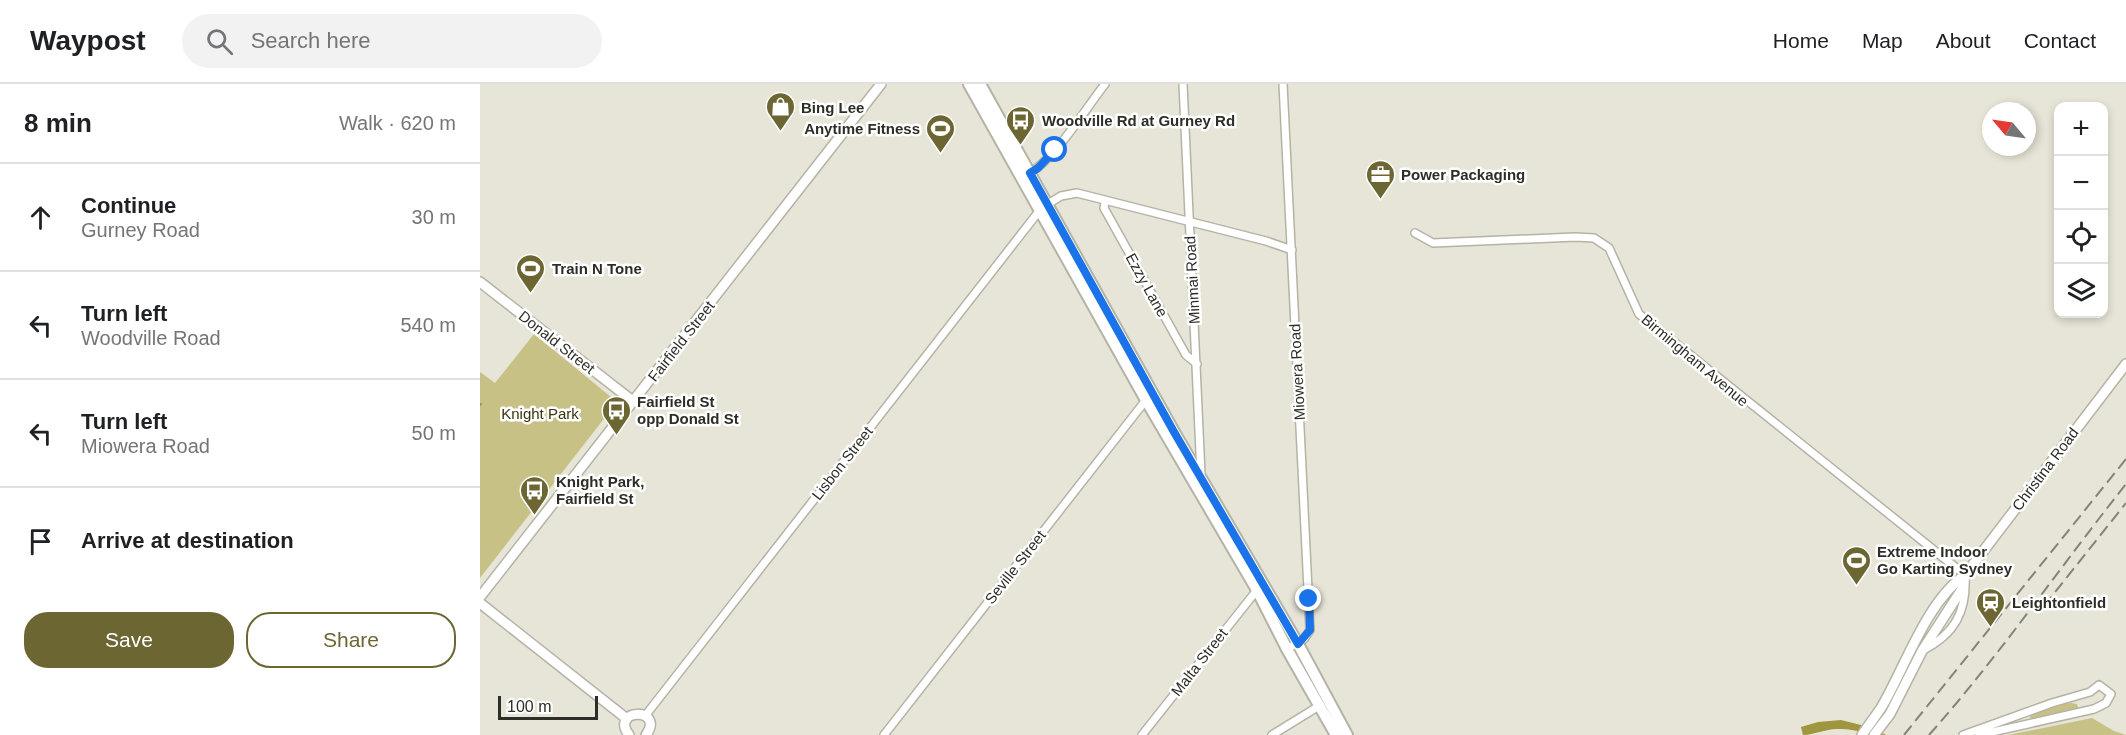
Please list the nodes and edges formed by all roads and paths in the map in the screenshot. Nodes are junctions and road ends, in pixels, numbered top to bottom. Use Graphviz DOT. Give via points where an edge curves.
graph roads {
  1 [pos="880,84"];
  2 [pos="969,84"];
  3 [pos="980,84"];
  4 [pos="1105,84"];
  5 [pos="1183,84"];
  6 [pos="1283,84"];
  7 [pos="1026,176"];
  8 [pos="1105,202"];
  9 [pos="1044,207"];
  10 [pos="1189,222"];
  11 [pos="1415,233"];
  12 [pos="1292,249"];
  13 [pos="480,282"];
  14 [pos="1197,364"];
  15 [pos="2126,364"];
  16 [pos="1146,400"];
  17 [pos="634,402"];
  18 [pos="1201,476"];
  19 [pos="1965,575"];
  20 [pos="1257,590"];
  21 [pos="480,597"];
  22 [pos="480,603"];
  23 [pos="1298,644"];
  24 [pos="1287,649"];
  25 [pos="1319,706"];
  26 [pos="645,716"];
  27 [pos="627,719"];
  28 [pos="1874,729"];
  29 [pos="648,734"];
  30 [pos="628,735"];
  31 [pos="884,735"];
  32 [pos="1142,735"];
  33 [pos="1272,735"];
  34 [pos="1336,735"];
  35 [pos="1347,735"];
  36 [pos="1862,735"];
  37 [pos="1963,735"];
  38 [pos="1979,735"];
  1 -- 17 [label="main road, Fairfield Street"];
  2 -- 7 [label="main road"];
  3 -- 7 [label="main road"];
  4 -- 7 [label="street" via="1055,150"];
  5 -- 10 [label="street, Minmai Road"];
  6 -- 12 [label="street, Miowera Road"];
  7 -- 9 [label="main road"];
  8 -- 9 [label="street" via="1077,193 1061,196"];
  8 -- 10 [label="street"];
  8 -- 14 [label="street, Ezzy Lane" via="1104,208 1186,355"];
  9 -- 16 [label="main road"];
  9 -- 18 [label="main road"];
  9 -- 26 [label="street, Lisbon Street"];
  10 -- 12 [label="street"];
  10 -- 14 [label="street, Minmai Road"];
  11 -- 19 [label="street, Birmingham Avenue" via="1433,243 1594,238 1609,248 1639,314"];
  12 -- 23 [label="street, Miowera Road" via="1310,620 1310,630"];
  13 -- 17 [label="main road, Donald Street"];
  14 -- 18 [label="street, Minmai Road"];
  15 -- 19 [label="main road, Christina Road"];
  16 -- 20 [label="main road"];
  16 -- 31 [label="street, Seville Street"];
  17 -- 21 [label="main road, Fairfield Street"];
  18 -- 23 [label="main road"];
  19 -- 28 [label="main road, Christina Road" via="1962,589 1922,651 1890,714"];
  19 -- 28 [label="main road, Christina Road" via="1953,583 1930,617 1880,709"];
  20 -- 24 [label="main road"];
  20 -- 32 [label="street, Malta Street"];
  22 -- 27 [label="main road"];
  23 -- 24 [label="street"];
  23 -- 35 [label="main road"];
  24 -- 25 [label="main road"];
  25 -- 33 [label="street"];
  25 -- 34 [label="main road"];
  26 -- 27 [label="main road" via="633,714"];
  26 -- 29 [label="main road" via="650,724"];
  27 -- 30 [label="main road"];
  28 -- 36 [label="main road, Christina Road"];
  37 -- 38 [label="street" via="2090,692 2099,685 2109,692 2106,703 2094,709"];
}
